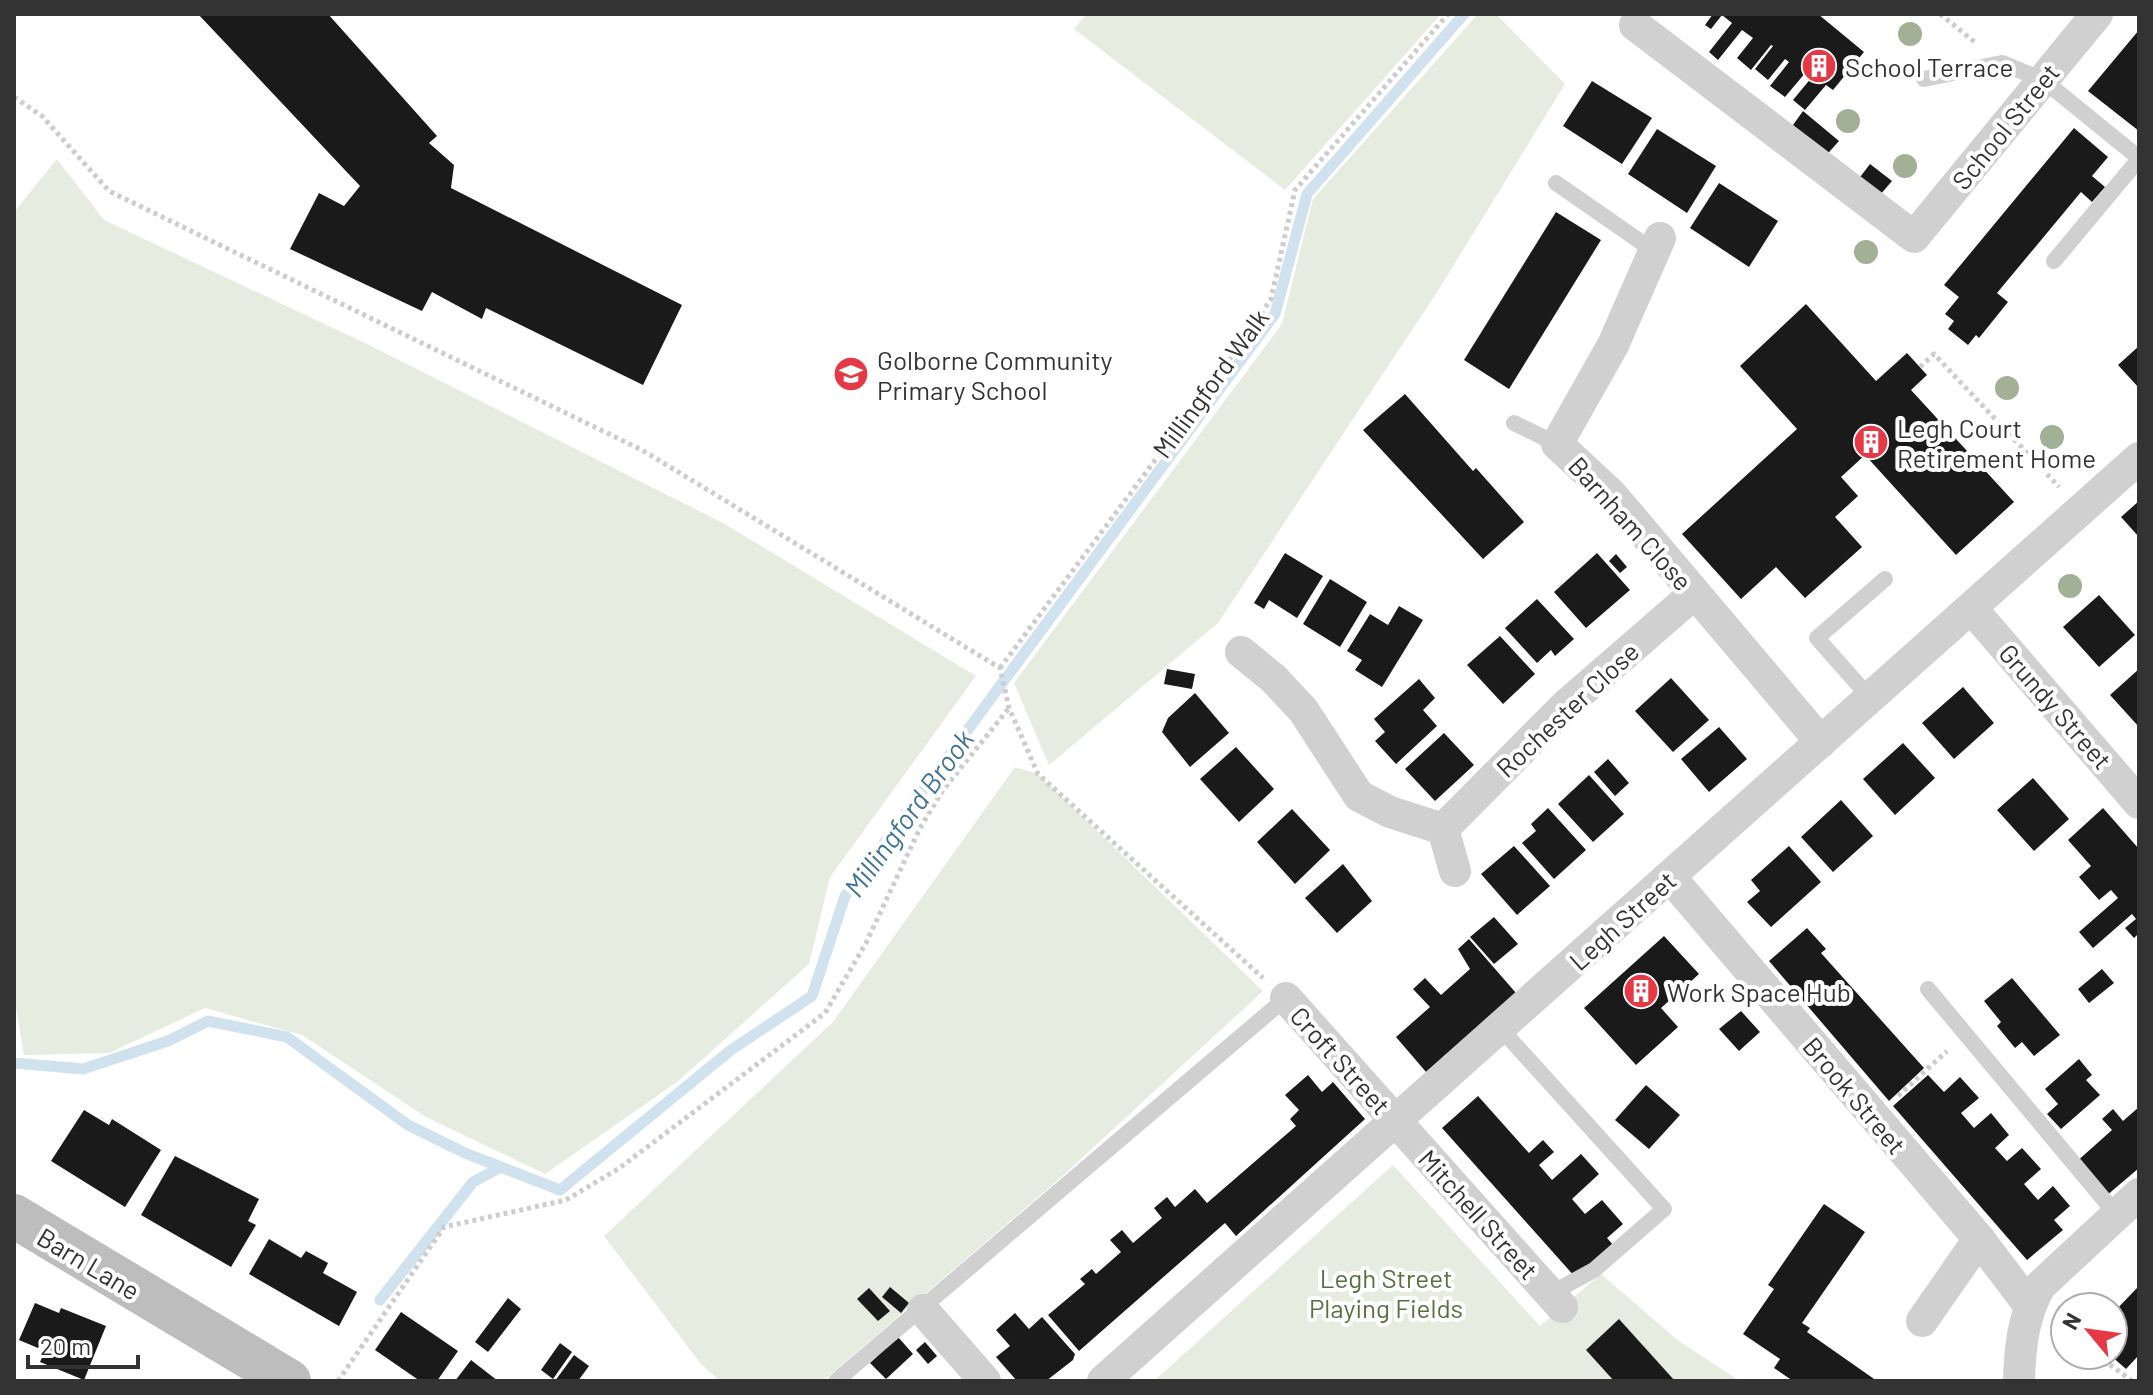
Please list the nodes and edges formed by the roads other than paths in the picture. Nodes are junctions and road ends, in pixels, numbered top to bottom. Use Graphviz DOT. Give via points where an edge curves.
graph roads {
  1 [pos="2097,14"];
  2 [pos="1635,25"];
  3 [pos="1924,79"];
  4 [pos="2043,80"];
  5 [pos="2139,159"];
  6 [pos="1556,183"];
  7 [pos="1657,244"];
  8 [pos="2054,261"];
  9 [pos="1514,423"];
  10 [pos="1557,444"];
  11 [pos="2139,458"];
  12 [pos="1885,579"];
  13 [pos="1695,593"];
  14 [pos="1972,609"];
  15 [pos="1241,652"];
  16 [pos="1871,699"];
  17 [pos="1821,742"];
  18 [pos="2139,803"];
  19 [pos="1443,829"];
  20 [pos="1455,871"];
  21 [pos="1670,877"];
  22 [pos="1928,989"];
  23 [pos="1286,998"];
  24 [pos="1501,1029"];
  25 [pos="1396,1121"];
  26 [pos="2128,1204"];
  27 [pos="14,1216"];
  28 [pos="1979,1239"];
  29 [pos="1556,1301"];
  30 [pos="2029,1305"];
  31 [pos="923,1310"];
  32 [pos="1922,1321"];
  33 [pos="289,1381"];
  34 [pos="836,1381"];
  35 [pos="985,1381"];
  36 [pos="1103,1381"];
  37 [pos="2019,1381"];
  1 -- 4 [label="street, School Street"];
  2 -- 4 [label="street, School Street" via="1914,237"];
  3 -- 4 [label="lane" via="2002,63"];
  4 -- 5 [label="lane"];
  5 -- 8 [label="lane"];
  6 -- 7 [label="lane"];
  7 -- 10 [label="street, Barnham Close" via="1613,345"];
  9 -- 10 [label="lane"];
  10 -- 13 [label="street, Barnham Close" via="1612,495"];
  11 -- 14 [label="street, Legh Street"];
  12 -- 16 [label="lane" via="1817,638"];
  13 -- 17 [label="street, Barnham Close"];
  13 -- 19 [label="street, Rochester Close" via="1556,714"];
  14 -- 16 [label="street, Legh Street"];
  14 -- 18 [label="street, Grundy Street"];
  15 -- 19 [label="street" via="1303,710 1359,796"];
  16 -- 17 [label="street, Legh Street"];
  17 -- 21 [label="street, Legh Street"];
  19 -- 20 [label="street"];
  21 -- 24 [label="street, Legh Street"];
  21 -- 28 [label="street, Brook Street"];
  22 -- 26 [label="lane" via="1965,1035"];
  23 -- 25 [label="street, Croft Street"];
  23 -- 31 [label="lane"];
  24 -- 25 [label="street, Legh Street"];
  24 -- 29 [label="lane" via="1664,1209"];
  25 -- 29 [label="street, Mitchell Street"];
  25 -- 36 [label="street, Legh Street"];
  26 -- 30 [label="street" via="2040,1286"];
  27 -- 33 [label="street, Barn Lane"];
  28 -- 30 [label="street, Brook Street"];
  28 -- 32 [label="street"];
  30 -- 37 [label="street"];
  31 -- 34 [label="lane"];
  31 -- 35 [label="street"];
}
